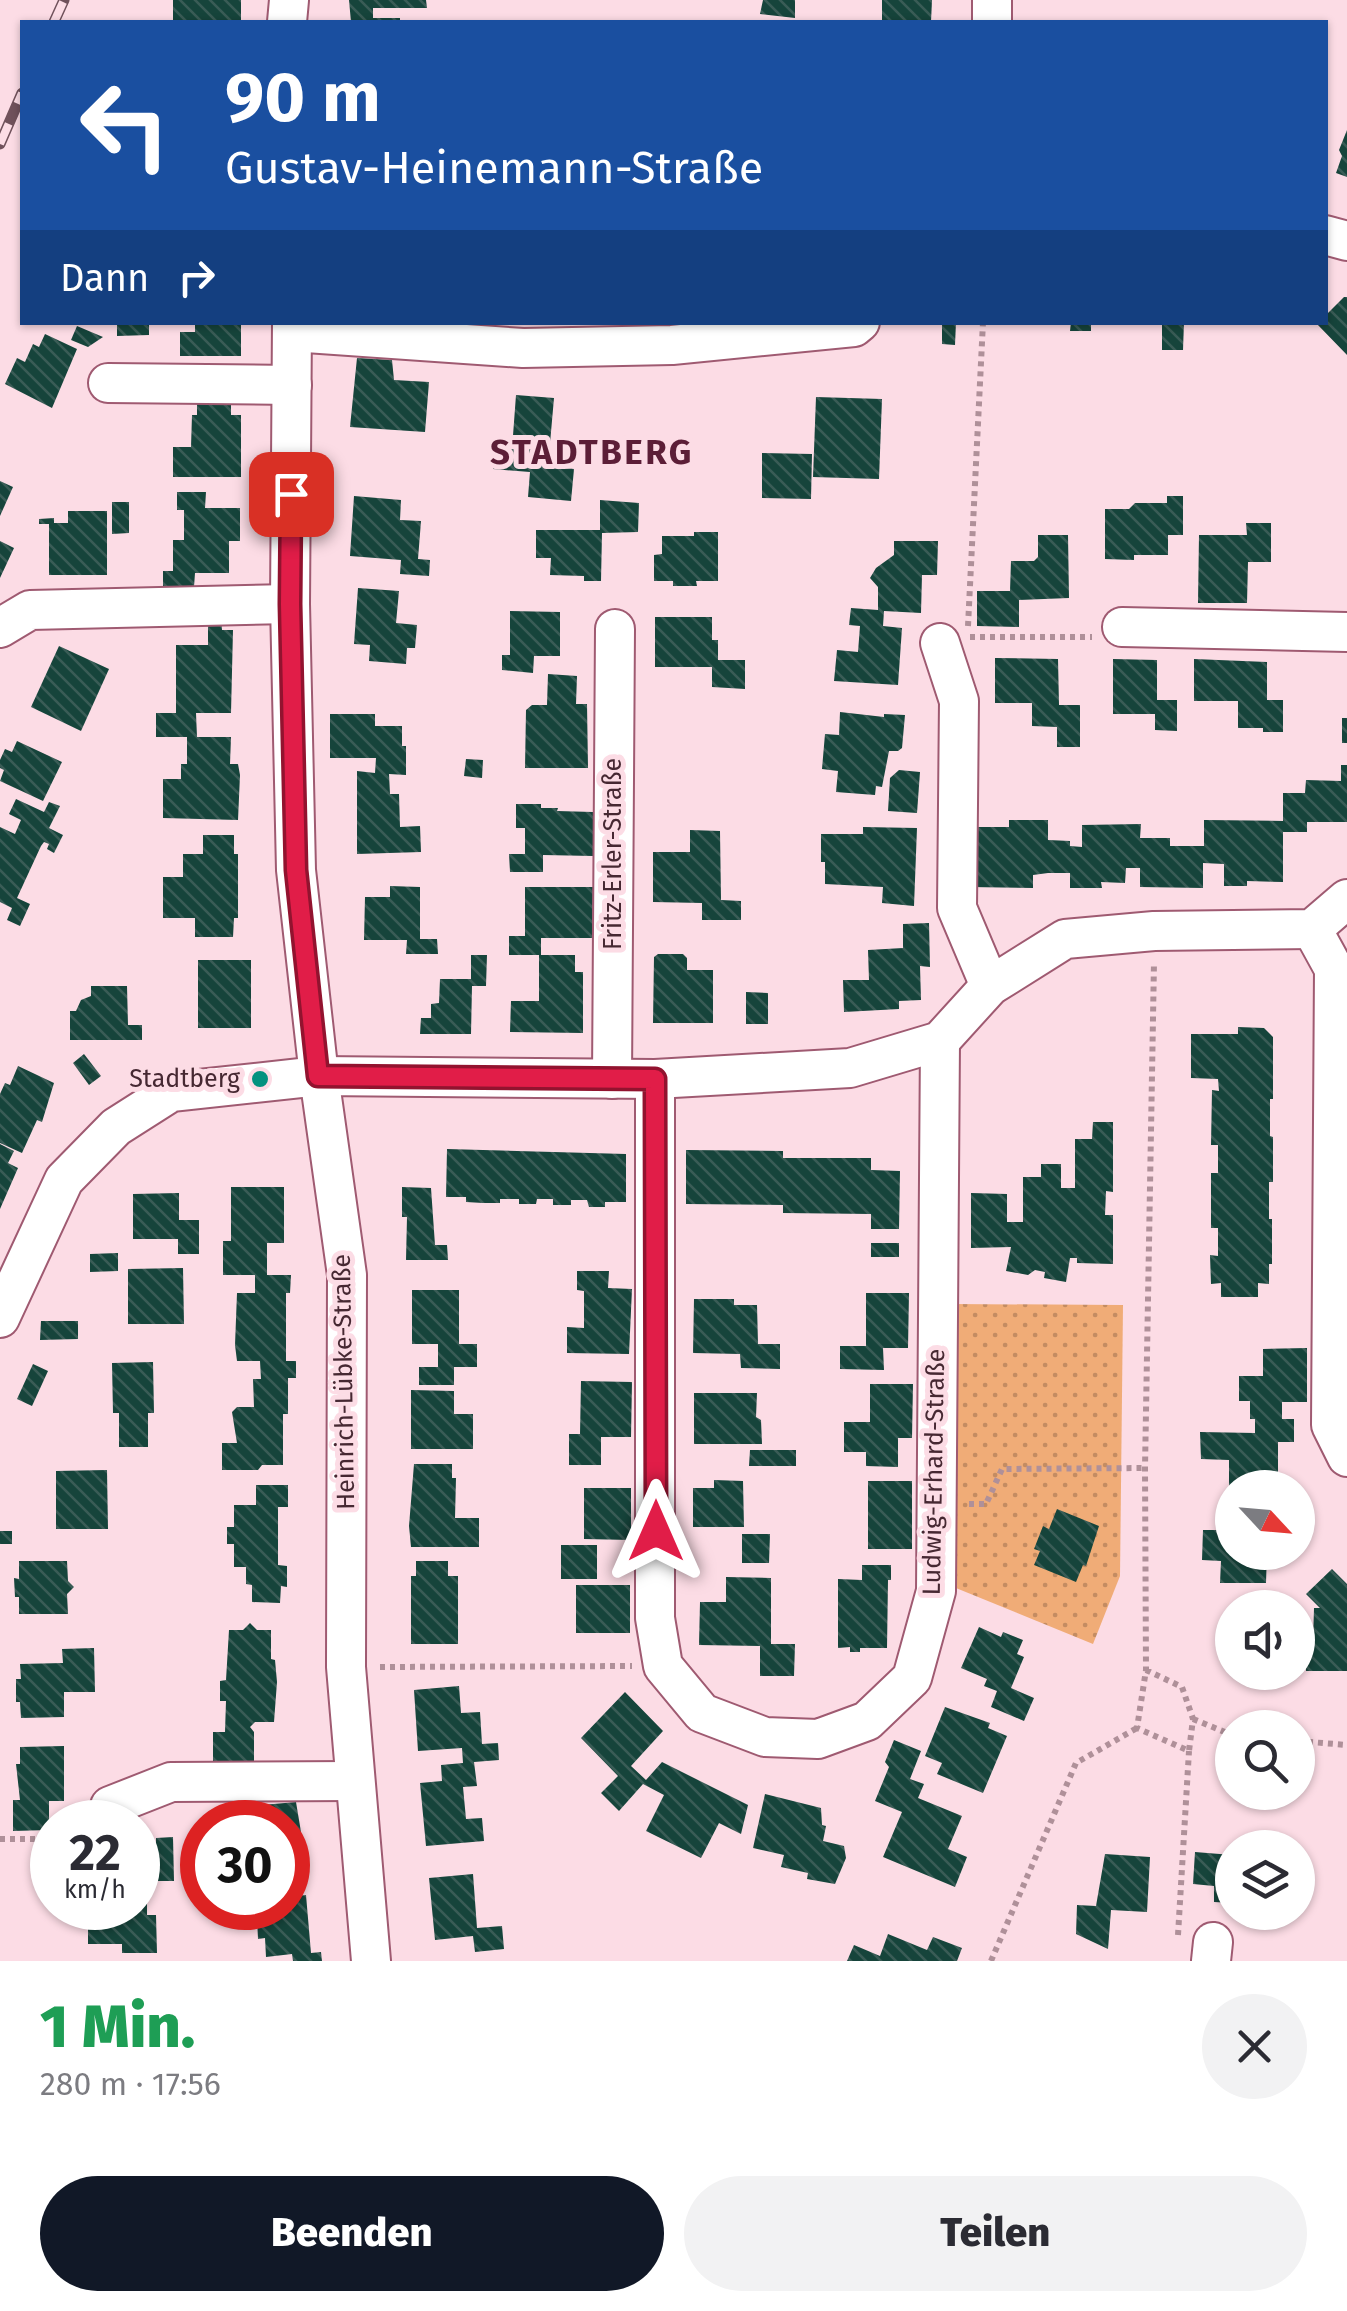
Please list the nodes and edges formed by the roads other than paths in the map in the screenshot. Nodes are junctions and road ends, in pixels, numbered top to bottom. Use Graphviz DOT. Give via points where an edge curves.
graph roads {
  1 [pos="856,325"];
  2 [pos="292,327"];
  3 [pos="672,334"];
  4 [pos="108,383"];
  5 [pos="292,385"];
  6 [pos="290,604"];
  7 [pos="1122,627"];
  8 [pos="0,628"];
  9 [pos="615,629"];
  10 [pos="1347,632"];
  11 [pos="954,640"];
  12 [pos="1347,899"];
  13 [pos="1312,929"];
  14 [pos="1340,969"];
  15 [pos="990,986"];
  16 [pos="940,1041"];
  17 [pos="318,1076"];
  18 [pos="612,1079"];
  19 [pos="655,1079"];
  20 [pos="0,1318"];
  21 [pos="1347,1457"];
  22 [pos="353,1780"];
  23 [pos="125,1800"];
  24 [pos="371,1961"];
  1 -- 3 [label="street"];
  2 -- 3 [label="street" via="523,348"];
  2 -- 5 [label="street, Heinrich-Lübke-Straße"];
  4 -- 5 [label="street"];
  5 -- 6 [label="street, Heinrich-Lübke-Straße"];
  6 -- 8 [label="street" via="30,610"];
  6 -- 17 [label="street, Heinrich-Lübke-Straße" via="296,870"];
  7 -- 10 [label="street"];
  9 -- 18 [label="street, Fritz-Erler-Straße"];
  11 -- 15 [label="street" via="957,908"];
  12 -- 13 [label="street"];
  13 -- 14 [label="street"];
  13 -- 15 [label="street" via="1154,930 1065,939"];
  14 -- 21 [label="street" via="1331,1425"];
  15 -- 16 [label="street"];
  16 -- 19 [label="street" via="850,1068"];
  16 -- 19 [label="street, Ludwig-Erhard-Straße" via="936,1591 912,1678 867,1721 818,1739 765,1737 702,1713 663,1666 655,1618"];
  17 -- 18 [label="street"];
  17 -- 20 [label="street" via="172,1092 116,1127 64,1180"];
  17 -- 22 [label="street, Heinrich-Lübke-Straße" via="347,1275 346,1667"];
  18 -- 19 [label="street"];
  22 -- 23 [label="street" via="171,1782"];
  22 -- 24 [label="street, Heinrich-Lübke-Straße"];
}
